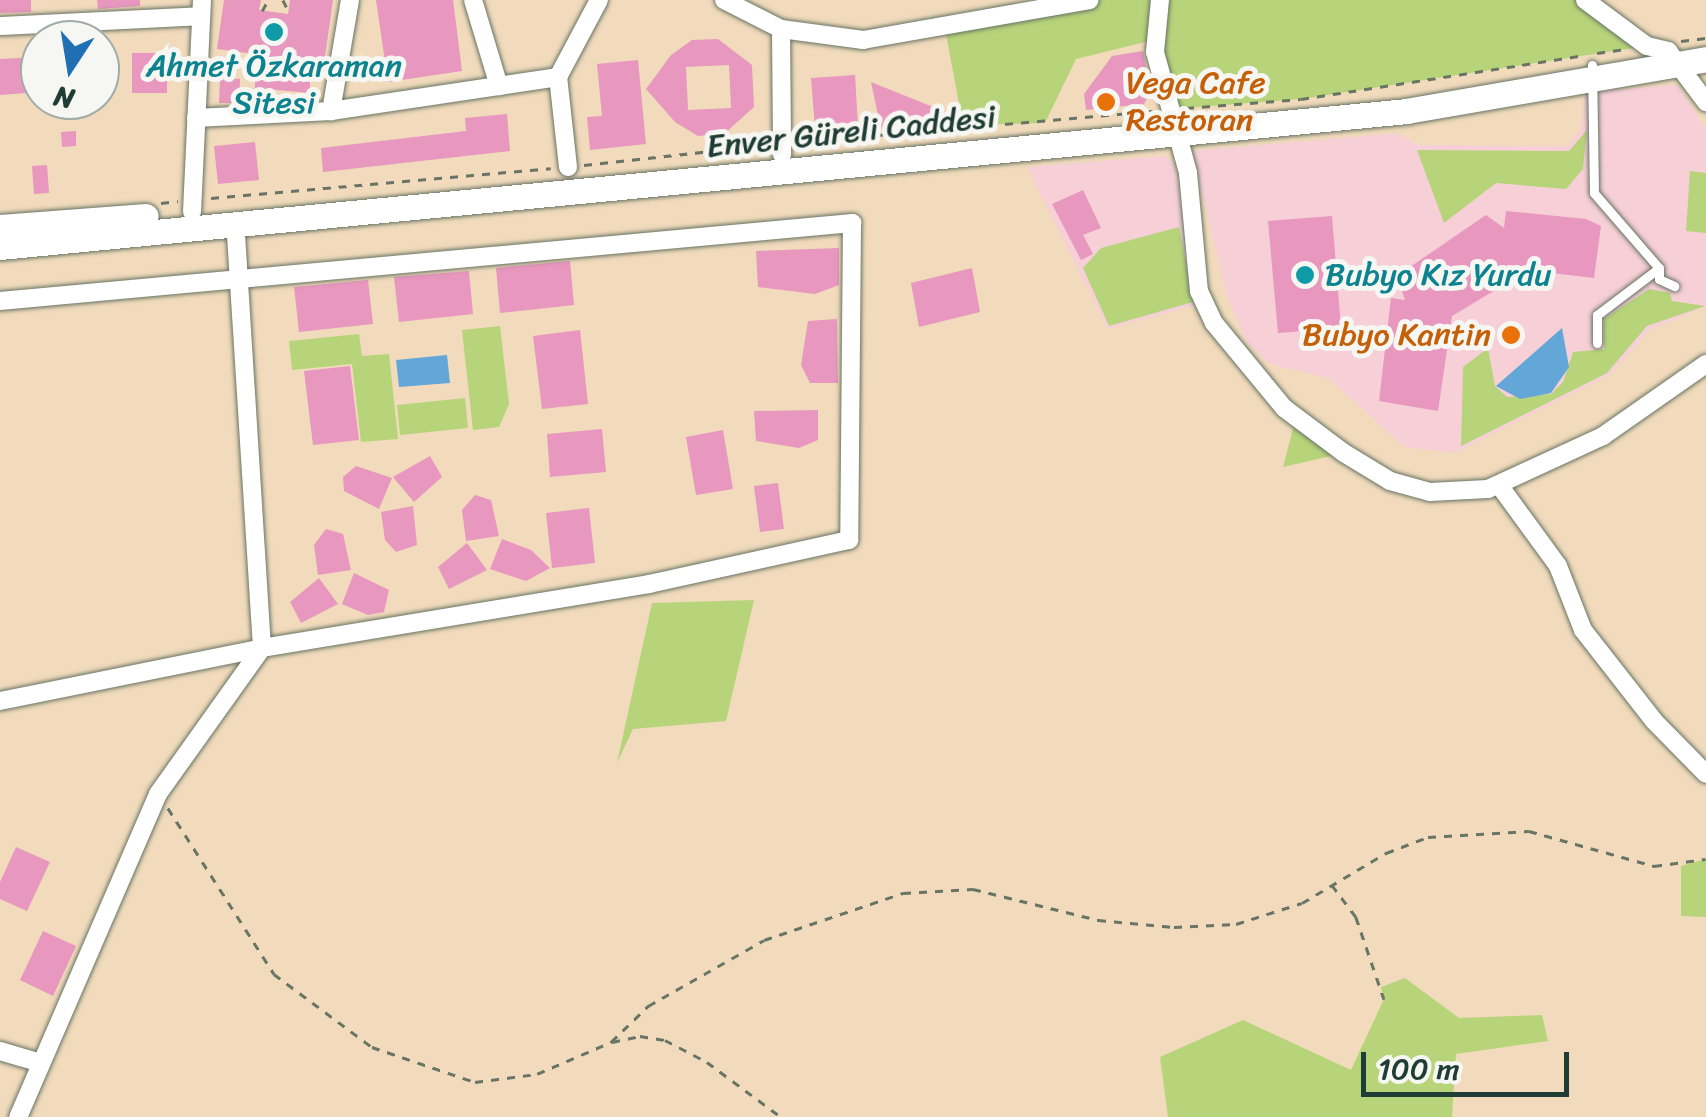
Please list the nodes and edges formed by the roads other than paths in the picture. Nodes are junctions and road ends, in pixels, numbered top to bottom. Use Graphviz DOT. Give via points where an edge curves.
graph roads {
  1 [pos="350,0"];
  2 [pos="473,0"];
  3 [pos="598,0"];
  4 [pos="724,0"];
  5 [pos="1089,0"];
  6 [pos="1160,0"];
  7 [pos="1586,0"];
  8 [pos="201,8"];
  9 [pos="0,26"];
  10 [pos="781,29"];
  11 [pos="1706,46"];
  12 [pos="1668,50"];
  13 [pos="1706,59"];
  14 [pos="1593,72"];
  15 [pos="558,78"];
  16 [pos="499,86"];
  17 [pos="1706,102"];
  18 [pos="330,111"];
  19 [pos="196,118"];
  20 [pos="1176,126"];
  21 [pos="782,149"];
  22 [pos="568,167"];
  23 [pos="1176,198"];
  24 [pos="192,206"];
  25 [pos="0,227"];
  26 [pos="236,238"];
  27 [pos="0,247"];
  28 [pos="1659,268"];
  29 [pos="240,276"];
  30 [pos="1674,286"];
  31 [pos="0,301"];
  32 [pos="1597,343"];
  33 [pos="1706,364"];
  34 [pos="1499,485"];
  35 [pos="262,648"];
  36 [pos="0,701"];
  37 [pos="1706,774"];
  38 [pos="0,1050"];
  39 [pos="41,1063"];
  40 [pos="18,1117"];
  1 -- 18 [label="street"];
  2 -- 16 [label="street"];
  3 -- 15 [label="street"];
  4 -- 10 [label="street"];
  5 -- 10 [label="street" via="863,40"];
  6 -- 20 [label="street" via="1155,52"];
  7 -- 12 [label="street"];
  8 -- 9 [label="street"];
  8 -- 19 [label="street"];
  10 -- 21 [label="street"];
  11 -- 12 [label="main road, Enver Güreli Caddesi"];
  12 -- 13 [label="main road, Enver Güreli Caddesi"];
  12 -- 14 [label="main road, Enver Güreli Caddesi"];
  12 -- 17 [label="street"];
  14 -- 20 [label="main road, Enver Güreli Caddesi"];
  14 -- 28 [label="lane" via="1594,193"];
  15 -- 16 [label="street"];
  15 -- 22 [label="street"];
  16 -- 18 [label="street"];
  18 -- 19 [label="street"];
  19 -- 24 [label="street"];
  20 -- 21 [label="main road, Enver Güreli Caddesi"];
  20 -- 23 [label="lane" via="1185,196"];
  20 -- 27 [label="main road, Enver Güreli Caddesi"];
  20 -- 34 [label="street" via="1199,292 1214,324 1284,408 1390,481 1430,492"];
  21 -- 24 [label="main road, Enver Güreli Caddesi"];
  24 -- 25 [label="main road, Enver Güreli Caddesi"];
  26 -- 29 [label="street"];
  28 -- 30 [label="lane" via="1659,279"];
  28 -- 32 [label="lane" via="1597,315"];
  29 -- 31 [label="street"];
  29 -- 35 [label="street"];
  29 -- 35 [label="street" via="852,223 849,540 649,584"];
  33 -- 34 [label="street" via="1602,436"];
  34 -- 37 [label="street" via="1558,566 1583,630 1654,721"];
  35 -- 36 [label="street"];
  35 -- 39 [label="street" via="158,794"];
  38 -- 39 [label="street"];
  39 -- 40 [label="street"];
}
